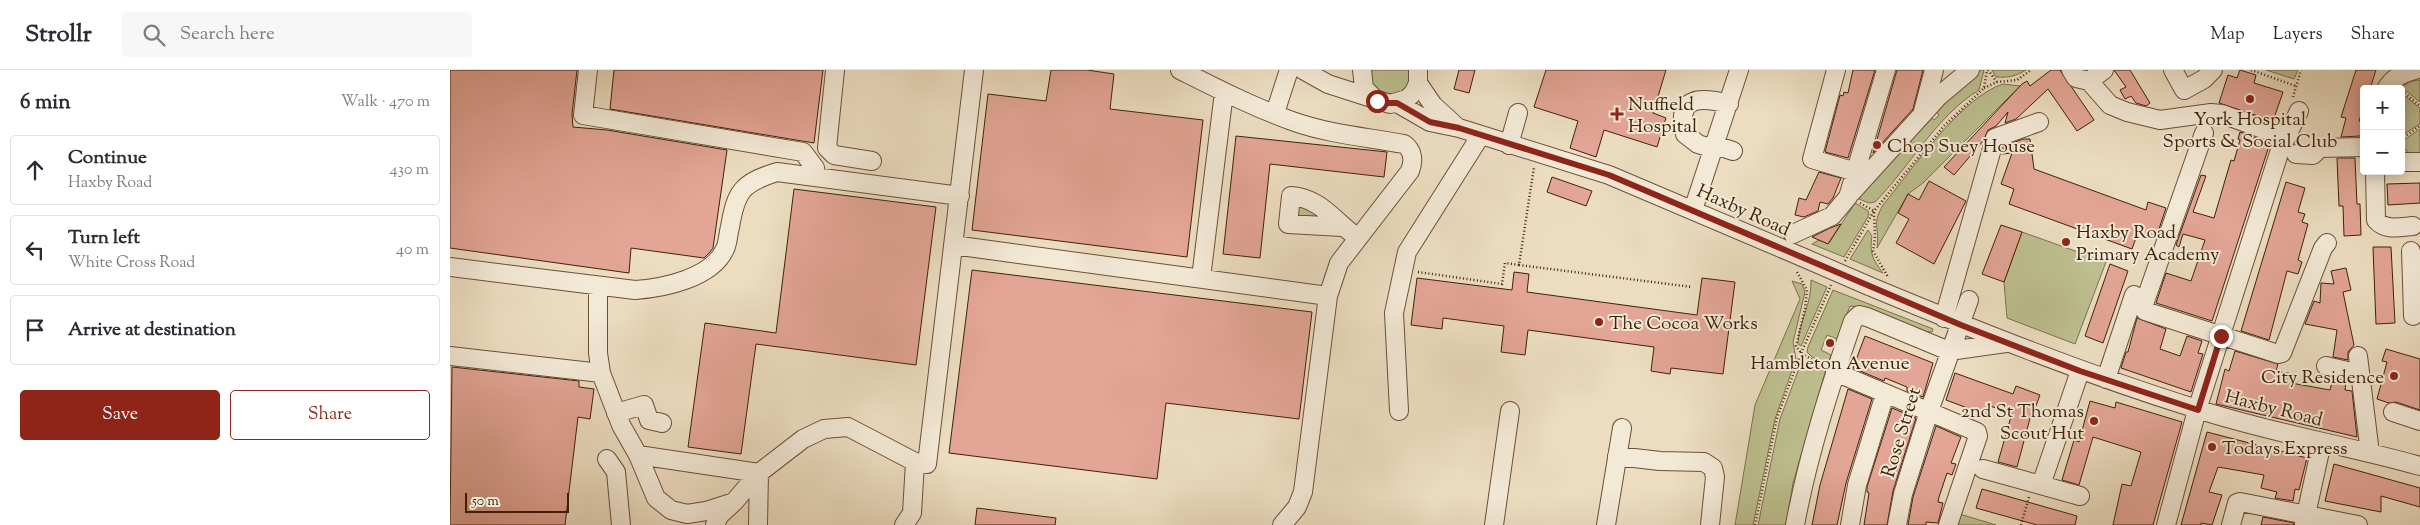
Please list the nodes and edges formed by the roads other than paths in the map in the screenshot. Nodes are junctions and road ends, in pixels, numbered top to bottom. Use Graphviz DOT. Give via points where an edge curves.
graph roads {
  1 [pos="588,70"];
  2 [pos="835,70"];
  3 [pos="974,70"];
  4 [pos="1180,70"];
  5 [pos="1289,70"];
  6 [pos="1362,70"];
  7 [pos="1739,70"];
  8 [pos="1836,70"];
  9 [pos="1886,70"];
  10 [pos="1934,70"];
  11 [pos="1970,70"];
  12 [pos="2071,70"];
  13 [pos="2104,70"];
  14 [pos="2174,70"];
  15 [pos="2213,70"];
  16 [pos="2415,70"];
  17 [pos="1311,71"];
  18 [pos="1418,76"];
  19 [pos="2089,81"];
  20 [pos="2388,85"];
  21 [pos="1224,92"];
  22 [pos="1377,101"];
  23 [pos="1397,103"];
  24 [pos="1729,104"];
  25 [pos="2299,110"];
  26 [pos="1275,113"];
  27 [pos="1518,114"];
  28 [pos="1922,114"];
  29 [pos="2039,122"];
  30 [pos="1459,128"];
  31 [pos="2204,133"];
  32 [pos="1481,135"];
  33 [pos="2285,137"];
  34 [pos="1509,144"];
  35 [pos="1714,147"];
  36 [pos="2360,147"];
  37 [pos="1733,152"];
  38 [pos="2296,154"];
  39 [pos="872,161"];
  40 [pos="2405,162"];
  41 [pos="2420,162"];
  42 [pos="1856,172"];
  43 [pos="2375,175"];
  44 [pos="816,177"];
  45 [pos="960,196"];
  46 [pos="1848,197"];
  47 [pos="1693,210"];
  48 [pos="2413,226"];
  49 [pos="1342,227"];
  50 [pos="1793,234"];
  51 [pos="1358,238"];
  52 [pos="2327,243"];
  53 [pos="953,245"];
  54 [pos="2411,251"];
  55 [pos="450,267"];
  56 [pos="1201,278"];
  57 [pos="2416,280"];
  58 [pos="598,286"];
  59 [pos="2134,295"];
  60 [pos="1328,296"];
  61 [pos="1969,300"];
  62 [pos="2414,316"];
  63 [pos="1944,318"];
  64 [pos="1961,325"];
  65 [pos="2221,336"];
  66 [pos="2006,343"];
  67 [pos="1949,351"];
  68 [pos="450,356"];
  69 [pos="2358,356"];
  70 [pos="2326,366"];
  71 [pos="2080,371"];
  72 [pos="1835,372"];
  73 [pos="601,374"];
  74 [pos="2360,374"];
  75 [pos="2106,379"];
  76 [pos="1885,394"];
  77 [pos="2198,410"];
  78 [pos="1510,411"];
  79 [pos="1929,411"];
  80 [pos="1398,412"];
  81 [pos="2393,412"];
  82 [pos="616,413"];
  83 [pos="2420,420"];
  84 [pos="662,423"];
  85 [pos="1622,428"];
  86 [pos="2322,442"];
  87 [pos="2370,453"];
  88 [pos="638,455"];
  89 [pos="1617,456"];
  90 [pos="607,459"];
  91 [pos="916,462"];
  92 [pos="2420,466"];
  93 [pos="1983,469"];
  94 [pos="759,473"];
  95 [pos="2037,484"];
  96 [pos="2080,496"];
  97 [pos="734,502"];
  98 [pos="1495,517"];
  99 [pos="670,518"];
  100 [pos="2305,519"];
  101 [pos="620,525"];
  102 [pos="715,525"];
  103 [pos="758,525"];
  104 [pos="904,525"];
  105 [pos="1282,525"];
  106 [pos="1606,525"];
  107 [pos="1710,525"];
  108 [pos="1795,525"];
  109 [pos="1850,525"];
  110 [pos="1897,525"];
  111 [pos="1948,525"];
  112 [pos="2166,525"];
  113 [pos="2231,525"];
  114 [pos="2358,525"];
  1 -- 44 [label="street" via="583,115 803,152 815,168"];
  2 -- 39 [label="street" via="827,148 834,155"];
  3 -- 45 [label="street"];
  4 -- 21 [label="street"];
  5 -- 26 [label="street"];
  6 -- 22 [label="street" via="1364,88"];
  7 -- 24 [label="street"];
  8 -- 42 [label="street" via="1812,159"];
  9 -- 42 [label="street"];
  10 -- 28 [label="street"];
  11 -- 28 [label="street"];
  12 -- 19 [label="street" via="2076,78"];
  13 -- 19 [label="street"];
  14 -- 15 [label="street" via="2184,90"];
  16 -- 20 [label="street" via="2401,74"];
  17 -- 22 [label="street, Haxby Road" via="1328,84"];
  18 -- 23 [label="street" via="1414,92"];
  18 -- 30 [label="street, Haxby Road" via="1433,105"];
  19 -- 33 [label="street" via="2110,105 2127,112 2160,120 2222,114"];
  21 -- 26 [label="street"];
  21 -- 56 [label="street"];
  22 -- 23 [label="street, Haxby Road"];
  23 -- 30 [label="street, Haxby Road" via="1430,122"];
  24 -- 35 [label="street"];
  24 -- 35 [label="street" via="1701,99 1689,103 1685,110 1685,134 1698,144"];
  25 -- 33 [label="street"];
  26 -- 51 [label="street" via="1300,123 1354,137 1404,144 1409,148 1413,159 1410,171"];
  27 -- 34 [label="street"];
  28 -- 46 [label="street"];
  29 -- 63 [label="street" via="1995,138"];
  30 -- 32 [label="street, Haxby Road"];
  31 -- 65 [label="street" via="2143,307"];
  32 -- 34 [label="street, Haxby Road"];
  32 -- 80 [label="street" via="1407,252 1394,313"];
  33 -- 65 [label="street"];
  34 -- 47 [label="street, Haxby Road" via="1609,175"];
  35 -- 37 [label="street"];
  35 -- 47 [label="street"];
  36 -- 38 [label="street" via="2320,148 2313,154"];
  40 -- 41 [label="street"];
  42 -- 46 [label="street"];
  43 -- 48 [label="street" via="2376,220 2381,226 2390,228"];
  44 -- 45 [label="street"];
  44 -- 58 [label="street" via="777,172 758,178 743,188 734,202 726,248 718,260 701,273 650,289"];
  45 -- 53 [label="street"];
  46 -- 50 [label="street" via="1832,216"];
  47 -- 63 [label="street, Haxby Road, bridge" via="1798,262 1869,286"];
  49 -- 51 [label="street"];
  51 -- 60 [label="street" via="1340,263"];
  52 -- 65 [label="street" via="2282,353"];
  53 -- 56 [label="street"];
  53 -- 91 [label="street" via="927,464"];
  54 -- 57 [label="street"];
  55 -- 58 [label="street"];
  56 -- 60 [label="street"];
  57 -- 62 [label="street"];
  58 -- 73 [label="street"];
  59 -- 75 [label="street"];
  60 -- 105 [label="street" via="1303,492 1297,507"];
  61 -- 64 [label="street, Rose Street"];
  63 -- 64 [label="street, Haxby Road"];
  64 -- 66 [label="street, Haxby Road"];
  64 -- 67 [label="street, Rose Street"];
  65 -- 77 [label="street"];
  66 -- 67 [label="street, Haxby Road"];
  66 -- 71 [label="street, Haxby Road"];
  67 -- 72 [label="street, Haxby Road" via="1859,315 1854,320"];
  67 -- 79 [label="street, Rose Street"];
  68 -- 73 [label="street"];
  69 -- 74 [label="street"];
  70 -- 74 [label="street"];
  71 -- 75 [label="street, Haxby Road"];
  71 -- 95 [label="street"];
  72 -- 76 [label="street"];
  72 -- 108 [label="street" via="1802,486"];
  73 -- 82 [label="street"];
  74 -- 87 [label="street"];
  75 -- 77 [label="street, Haxby Road"];
  76 -- 79 [label="street"];
  76 -- 109 [label="street" via="1857,485"];
  77 -- 86 [label="street, Haxby Road"];
  77 -- 112 [label="street"];
  78 -- 98 [label="street"];
  79 -- 110 [label="street, Rose Street" via="1903,494"];
  79 -- 111 [label="street" via="1977,432 1978,436"];
  81 -- 83 [label="street"];
  82 -- 84 [label="street" via="644,405 649,420"];
  82 -- 88 [label="street"];
  85 -- 89 [label="street"];
  86 -- 87 [label="street, Haxby Road"];
  86 -- 100 [label="street"];
  87 -- 92 [label="street, Haxby Road"];
  88 -- 94 [label="street"];
  88 -- 99 [label="street" via="656,498"];
  89 -- 106 [label="street"];
  89 -- 107 [label="street" via="1704,462 1713,468"];
  90 -- 101 [label="street" via="616,472"];
  91 -- 94 [label="street" via="845,427 824,428 803,439"];
  91 -- 104 [label="street" via="912,513"];
  93 -- 95 [label="street"];
  94 -- 97 [label="street"];
  94 -- 103 [label="street"];
  95 -- 96 [label="street"];
  97 -- 99 [label="street" via="706,512"];
  97 -- 102 [label="street" via="719,516"];
  100 -- 113 [label="street" via="2240,502"];
  100 -- 114 [label="street"];
}
